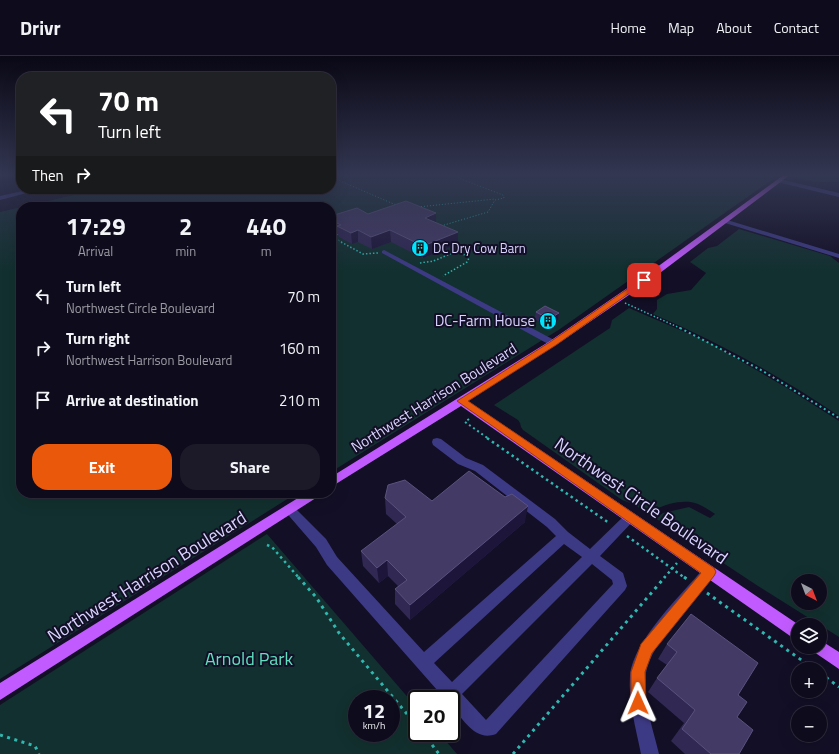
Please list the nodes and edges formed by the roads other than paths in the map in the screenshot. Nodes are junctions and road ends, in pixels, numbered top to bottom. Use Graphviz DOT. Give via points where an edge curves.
graph roads {
  1 [pos="744,207"];
  2 [pos="724,221"];
  3 [pos="384,252"];
  4 [pos="839,256"];
  5 [pos="553,343"];
  6 [pos="461,401"];
  7 [pos="437,442"];
  8 [pos="336,480"];
  9 [pos="307,498"];
  10 [pos="289,509"];
  11 [pos="630,518"];
  12 [pos="564,536"];
  13 [pos="592,556"];
  14 [pos="710,572"];
  15 [pos="791,628"];
  16 [pos="827,653"];
  17 [pos="839,661"];
  18 [pos="424,663"];
  19 [pos="448,690"];
  20 [pos="456,690"];
  21 [pos="0,692"];
  22 [pos="460,703"];
  23 [pos="650,754"];
  1 -- 2 [label="main road, Northwest Harrison Boulevard"];
  2 -- 4 [label="street"];
  2 -- 5 [label="main road, Northwest Harrison Boulevard"];
  3 -- 5 [label="street"];
  5 -- 6 [label="main road, Northwest Harrison Boulevard"];
  6 -- 8 [label="main road, Northwest Harrison Boulevard"];
  6 -- 11 [label="main road, Northwest Circle Boulevard"];
  7 -- 12 [label="street" via="462,461 478,468 551,523"];
  9 -- 10 [label="main road, Northwest Harrison Boulevard"];
  10 -- 18 [label="street"];
  10 -- 21 [label="main road, Northwest Harrison Boulevard"];
  11 -- 13 [label="street"];
  11 -- 14 [label="main road, Northwest Circle Boulevard"];
  12 -- 13 [label="street"];
  12 -- 18 [label="street"];
  13 -- 20 [label="street"];
  13 -- 22 [label="street" via="618,577 620,586 490,728 482,728"];
  14 -- 15 [label="main road, Northwest Circle Boulevard"];
  14 -- 23 [label="street" via="646,649 638,672 638,703"];
  16 -- 17 [label="main road"];
  18 -- 19 [label="street"];
}
